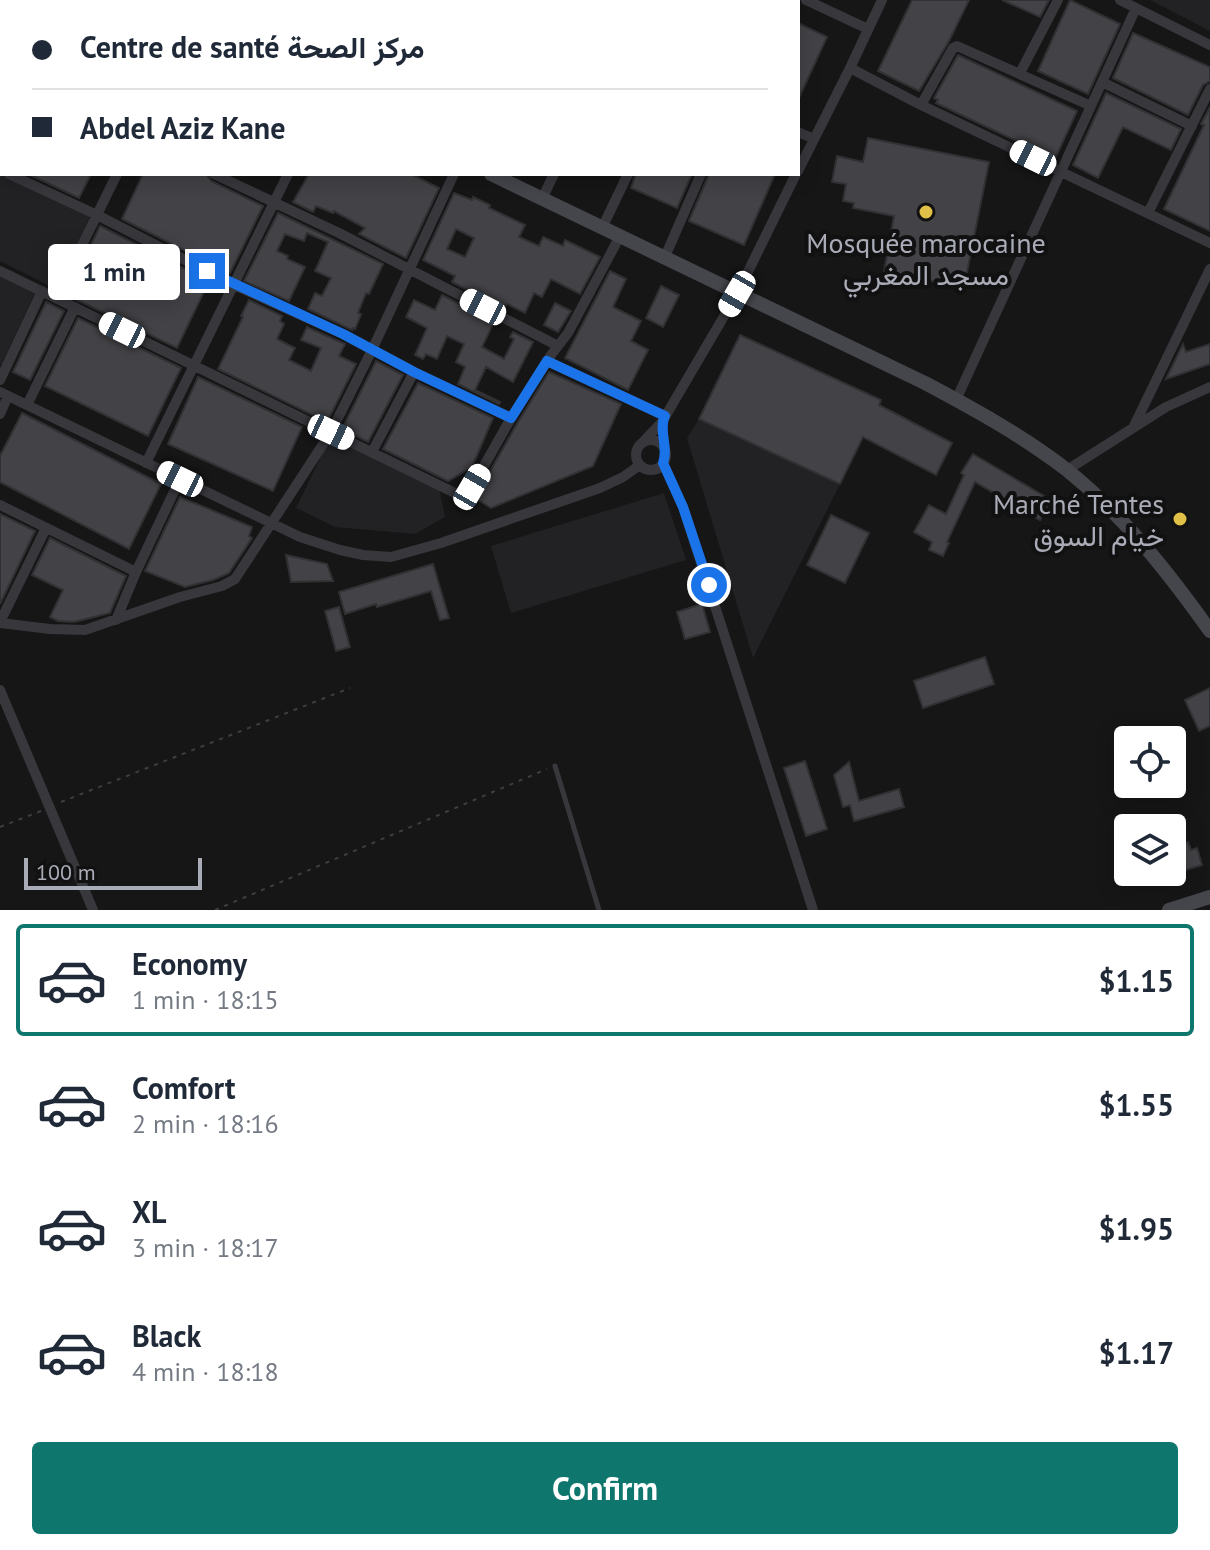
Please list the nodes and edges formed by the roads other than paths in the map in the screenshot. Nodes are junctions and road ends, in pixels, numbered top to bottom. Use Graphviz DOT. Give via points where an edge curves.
graph roads {
  1 [pos="806,0"];
  2 [pos="882,0"];
  3 [pos="1058,0"];
  4 [pos="1120,0"];
  5 [pos="1136,8"];
  6 [pos="868,29"];
  7 [pos="1210,45"];
  8 [pos="850,68"];
  9 [pos="1020,73"];
  10 [pos="1102,82"];
  11 [pos="1210,89"];
  12 [pos="921,105"];
  13 [pos="1091,106"];
  14 [pos="1192,126"];
  15 [pos="800,133"];
  16 [pos="814,139"];
  17 [pos="800,166"];
  18 [pos="1061,171"];
  19 [pos="13,176"];
  20 [pos="116,176"];
  21 [pos="218,176"];
  22 [pos="287,176"];
  23 [pos="453,176"];
  24 [pos="495,176"];
  25 [pos="553,176"];
  26 [pos="627,176"];
  27 [pos="700,176"];
  28 [pos="795,176"];
  29 [pos="542,199"];
  30 [pos="274,202"];
  31 [pos="1148,213"];
  32 [pos="97,215"];
  33 [pos="602,228"];
  34 [pos="620,236"];
  35 [pos="1210,243"];
  36 [pos="664,259"];
  37 [pos="408,269"];
  38 [pos="1210,269"];
  39 [pos="0,271"];
  40 [pos="234,285"];
  41 [pos="42,291"];
  42 [pos="737,294"];
  43 [pos="56,298"];
  44 [pos="75,307"];
  45 [pos="558,346"];
  46 [pos="372,350"];
  47 [pos="547,361"];
  48 [pos="194,365"];
  49 [pos="414,372"];
  50 [pos="0,380"];
  51 [pos="1210,387"];
  52 [pos="4,394"];
  53 [pos="956,400"];
  54 [pos="27,405"];
  55 [pos="0,414"];
  56 [pos="511,418"];
  57 [pos="664,419"];
  58 [pos="1133,428"];
  59 [pos="331,432"];
  60 [pos="644,441"];
  61 [pos="664,447"];
  62 [pos="372,452"];
  63 [pos="146,463"];
  64 [pos="663,463"];
  65 [pos="640,465"];
  66 [pos="1067,470"];
  67 [pos="180,479"];
  68 [pos="0,505"];
  69 [pos="271,523"];
  70 [pos="46,528"];
  71 [pos="136,572"];
  72 [pos="4,600"];
  73 [pos="116,620"];
  74 [pos="0,622"];
  75 [pos="1210,631"];
  76 [pos="0,690"];
  77 [pos="555,766"];
  78 [pos="1210,897"];
  79 [pos="93,910"];
  80 [pos="599,910"];
  81 [pos="813,910"];
  82 [pos="1169,910"];
  1 -- 6 [label="street"];
  2 -- 6 [label="street"];
  3 -- 9 [label="street"];
  4 -- 5 [label="street"];
  5 -- 7 [label="street"];
  5 -- 10 [label="street"];
  6 -- 8 [label="street"];
  8 -- 12 [label="street"];
  8 -- 16 [label="street"];
  9 -- 12 [label="street" via="957,46"];
  9 -- 13 [label="street"];
  10 -- 13 [label="street"];
  10 -- 14 [label="street"];
  11 -- 14 [label="street"];
  12 -- 18 [label="street"];
  13 -- 18 [label="street"];
  14 -- 31 [label="street"];
  15 -- 16 [label="street"];
  16 -- 17 [label="street"];
  18 -- 31 [label="street"];
  18 -- 53 [label="street"];
  19 -- 32 [label="street"];
  20 -- 32 [label="street"];
  21 -- 30 [label="street"];
  22 -- 30 [label="street"];
  23 -- 37 [label="street"];
  24 -- 29 [label="street"];
  25 -- 29 [label="street"];
  26 -- 33 [label="street"];
  27 -- 36 [label="street"];
  28 -- 42 [label="street"];
  29 -- 33 [label="street"];
  30 -- 37 [label="street"];
  30 -- 40 [label="street"];
  31 -- 35 [label="street"];
  32 -- 40 [label="street"];
  32 -- 43 [label="street"];
  33 -- 34 [label="street"];
  34 -- 36 [label="street"];
  34 -- 45 [label="street"];
  36 -- 42 [label="street"];
  37 -- 45 [label="street"];
  37 -- 46 [label="street"];
  38 -- 58 [label="street"];
  39 -- 41 [label="street"];
  40 -- 46 [label="street"];
  40 -- 48 [label="street"];
  41 -- 43 [label="street"];
  41 -- 50 [label="street"];
  42 -- 53 [label="street"];
  42 -- 57 [label="street"];
  43 -- 44 [label="street"];
  44 -- 48 [label="street"];
  44 -- 54 [label="street"];
  45 -- 47 [label="street"];
  46 -- 49 [label="street"];
  46 -- 59 [label="street"];
  47 -- 56 [label="street"];
  47 -- 57 [label="street"];
  48 -- 59 [label="street"];
  48 -- 63 [label="street"];
  49 -- 56 [label="street"];
  49 -- 62 [label="street"];
  51 -- 58 [label="street"];
  52 -- 54 [label="street"];
  52 -- 55 [label="street"];
  53 -- 66 [label="street"];
  54 -- 63 [label="street"];
  56 -- 62 [label="street" via="466,493 455,493"];
  57 -- 60 [label="street"];
  57 -- 61 [label="street"];
  58 -- 66 [label="street"];
  59 -- 62 [label="street"];
  59 -- 69 [label="street"];
  60 -- 61 [label="street"];
  60 -- 65 [label="street" via="636,455"];
  61 -- 64 [label="street"];
  63 -- 67 [label="street"];
  64 -- 65 [label="street" via="655,469"];
  64 -- 81 [label="street" via="683,507"];
  65 -- 69 [label="street" via="600,488 391,557 340,550"];
  66 -- 75 [label="street" via="1152,554"];
  67 -- 69 [label="street"];
  67 -- 71 [label="street"];
  68 -- 70 [label="street"];
  69 -- 73 [label="street" via="230,583"];
  70 -- 71 [label="street"];
  70 -- 72 [label="street"];
  71 -- 73 [label="street"];
  72 -- 74 [label="street"];
  73 -- 74 [label="street" via="85,630"];
  76 -- 79 [label="street"];
  77 -- 80 [label="lane"];
  78 -- 82 [label="street"];
}
